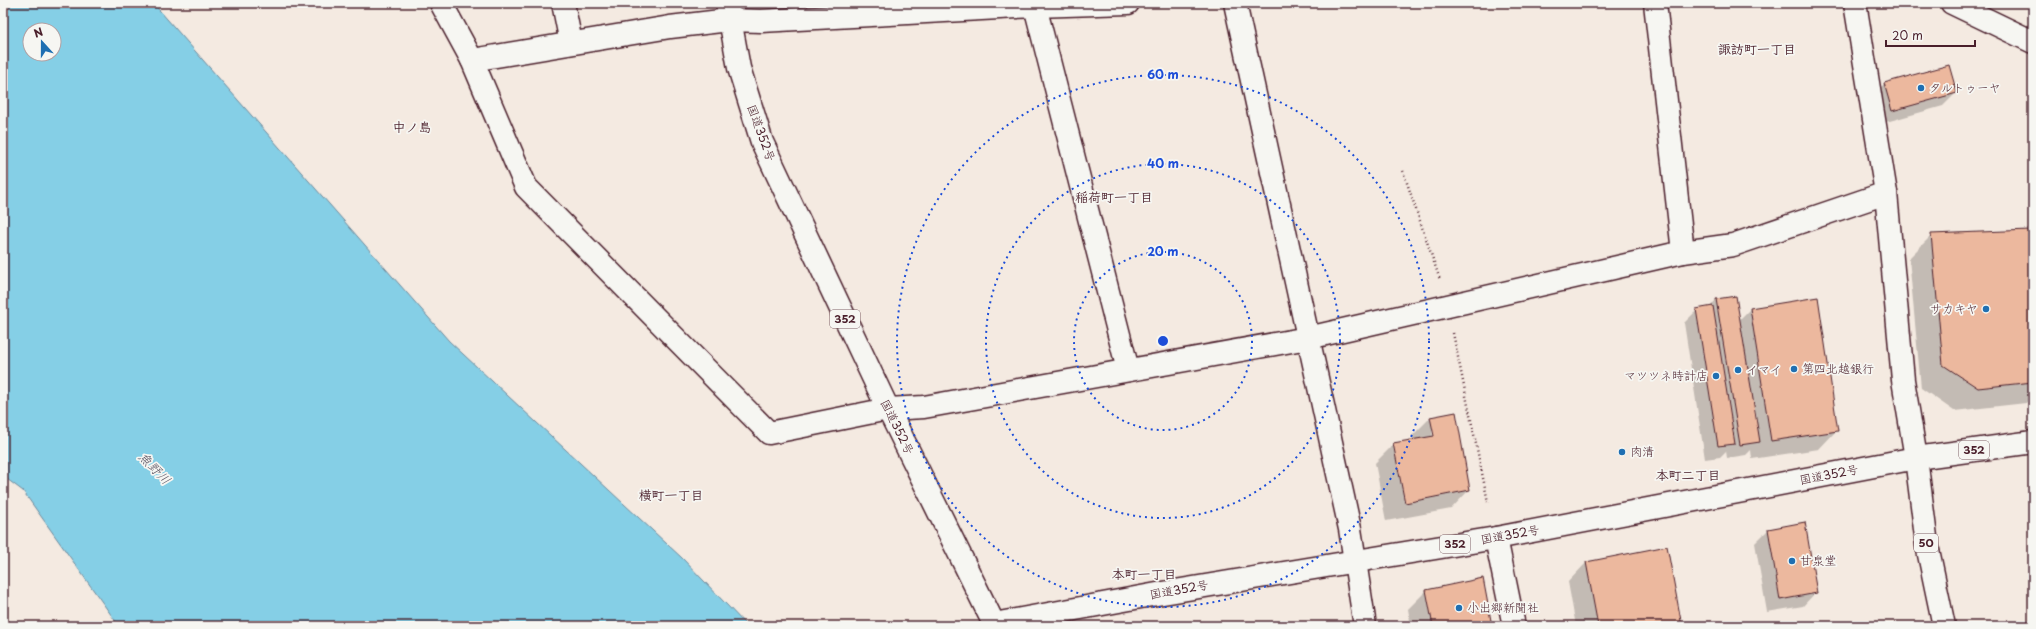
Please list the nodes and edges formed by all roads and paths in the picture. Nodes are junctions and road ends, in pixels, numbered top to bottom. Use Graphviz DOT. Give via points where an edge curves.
graph roads {
  1 [pos="441,3"];
  2 [pos="563,3"];
  3 [pos="1124,3"];
  4 [pos="1235,3"];
  5 [pos="1655,3"];
  6 [pos="1952,3"];
  7 [pos="1860,5"];
  8 [pos="1035,6"];
  9 [pos="728,11"];
  10 [pos="2033,42"];
  11 [pos="571,43"];
  12 [pos="472,60"];
  13 [pos="1403,171"];
  14 [pos="1886,193"];
  15 [pos="1683,252"];
  16 [pos="1440,281"];
  17 [pos="1452,330"];
  18 [pos="1308,338"];
  19 [pos="1128,370"];
  20 [pos="888,409"];
  21 [pos="2033,442"];
  22 [pos="1916,458"];
  23 [pos="1488,502"];
  24 [pos="1496,538"];
  25 [pos="1356,560"];
  26 [pos="991,625"];
  27 [pos="1365,626"];
  28 [pos="1514,626"];
  29 [pos="1944,626"];
  1 -- 12 [label="main road"];
  2 -- 11 [label="main road"];
  3 -- 8 [label="main road"];
  4 -- 18 [label="main road"];
  5 -- 15 [label="main road"];
  6 -- 10 [label="main road"];
  7 -- 14 [label="main road"];
  8 -- 9 [label="main road" via="761,21"];
  8 -- 19 [label="main road"];
  9 -- 11 [label="main road"];
  9 -- 20 [label="main road, 国道352号 / 352" via="739,68 762,142"];
  11 -- 12 [label="main road"];
  12 -- 20 [label="main road" via="526,187 769,432"];
  13 -- 16 [label="path"];
  14 -- 15 [label="main road" via="1733,245"];
  14 -- 22 [label="main road" via="1902,380"];
  15 -- 18 [label="main road"];
  17 -- 23 [label="path"];
  18 -- 19 [label="main road"];
  18 -- 25 [label="main road"];
  19 -- 20 [label="main road" via="924,407"];
  20 -- 26 [label="main road, 国道352号 / 352"];
  21 -- 22 [label="main road, 国道352号 / 352"];
  22 -- 24 [label="main road, 国道352号 / 352"];
  22 -- 29 [label="main road, 50" via="1926,545"];
  24 -- 25 [label="main road, 国道352号 / 352"];
  24 -- 28 [label="main road"];
  25 -- 26 [label="main road, 国道352号 / 352"];
  25 -- 27 [label="main road"];
}
